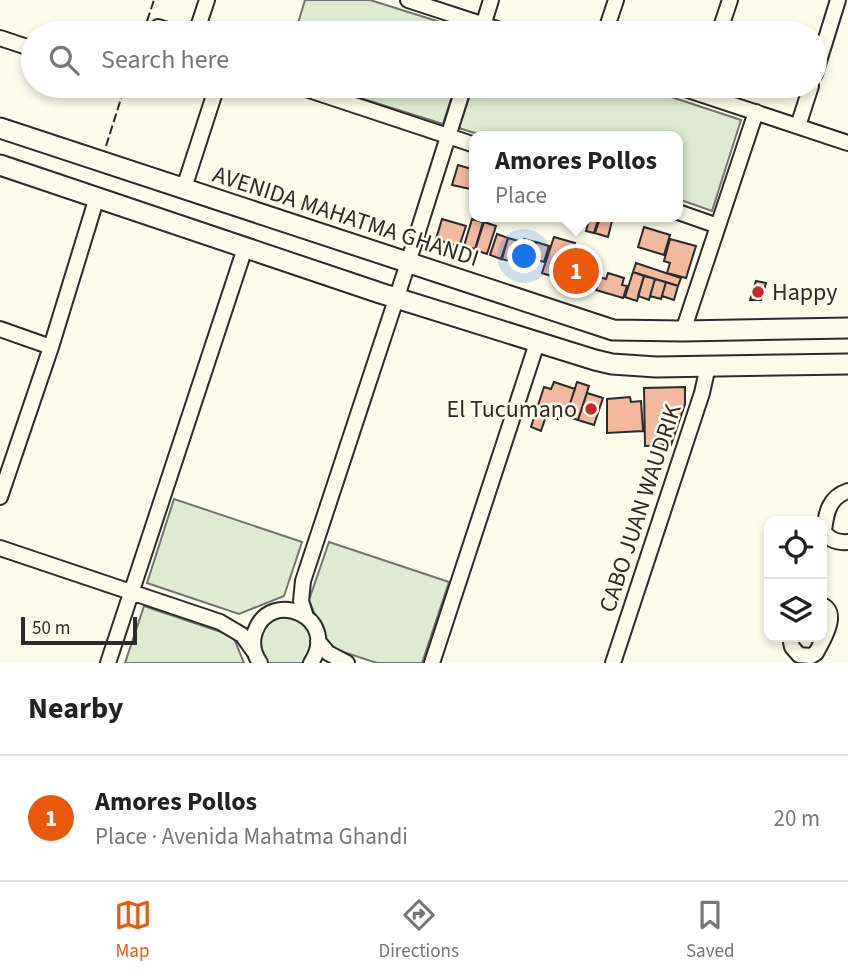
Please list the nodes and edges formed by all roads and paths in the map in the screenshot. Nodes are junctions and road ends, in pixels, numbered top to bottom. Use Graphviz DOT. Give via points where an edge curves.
graph roads {
  1 [pos="207,0"];
  2 [pos="408,0"];
  3 [pos="491,0"];
  4 [pos="615,0"];
  5 [pos="730,0"];
  6 [pos="838,0"];
  7 [pos="200,21"];
  8 [pos="462,21"];
  9 [pos="484,21"];
  10 [pos="609,21"];
  11 [pos="723,21"];
  12 [pos="827,35"];
  13 [pos="0,38"];
  14 [pos="21,45"];
  15 [pos="213,98"];
  16 [pos="333,98"];
  17 [pos="460,98"];
  18 [pos="722,98"];
  19 [pos="807,98"];
  20 [pos="756,112"];
  21 [pos="798,126"];
  22 [pos="0,128"];
  23 [pos="447,136"];
  24 [pos="848,142"];
  25 [pos="469,143"];
  26 [pos="0,165"];
  27 [pos="184,188"];
  28 [pos="97,197"];
  29 [pos="683,214"];
  30 [pos="718,226"];
  31 [pos="245,248"];
  32 [pos="408,263"];
  33 [pos="397,298"];
  34 [pos="848,328"];
  35 [pos="0,330"];
  36 [pos="683,331"];
  37 [pos="537,343"];
  38 [pos="51,347"];
  39 [pos="848,364"];
  40 [pos="708,366"];
  41 [pos="1,488"];
  42 [pos="848,491"];
  43 [pos="848,542"];
  44 [pos="0,548"];
  45 [pos="303,581"];
  46 [pos="132,592"];
  47 [pos="827,607"];
  48 [pos="279,610"];
  49 [pos="265,617"];
  50 [pos="306,617"];
  51 [pos="220,622"];
  52 [pos="827,628"];
  53 [pos="318,641"];
  54 [pos="791,642"];
  55 [pos="822,642"];
  56 [pos="798,659"];
  57 [pos="258,660"];
  58 [pos="344,662"];
  59 [pos="108,663"];
  60 [pos="313,663"];
  61 [pos="432,663"];
  62 [pos="613,663"];
  1 -- 7 [label="street"];
  2 -- 8 [label="street"];
  3 -- 9 [label="street"];
  4 -- 10 [label="street"];
  5 -- 11 [label="street"];
  6 -- 12 [label="street"];
  13 -- 14 [label="street"];
  15 -- 27 [label="street"];
  16 -- 23 [label="street"];
  17 -- 23 [label="street"];
  18 -- 20 [label="street"];
  19 -- 21 [label="street"];
  20 -- 21 [label="street"];
  20 -- 30 [label="street"];
  21 -- 24 [label="street"];
  22 -- 27 [label="main road, AVENIDA MAHATMA GHANDI"];
  23 -- 25 [label="street"];
  23 -- 32 [label="street"];
  26 -- 28 [label="main road"];
  27 -- 32 [label="main road, AVENIDA MAHATMA GHANDI"];
  28 -- 31 [label="main road"];
  28 -- 38 [label="street"];
  29 -- 30 [label="street"];
  30 -- 36 [label="street"];
  31 -- 33 [label="main road"];
  31 -- 46 [label="street"];
  32 -- 33 [label="street"];
  32 -- 36 [label="main road, AVENIDA MAHATMA GHANDI" via="612,330"];
  33 -- 37 [label="main road"];
  33 -- 45 [label="street"];
  34 -- 36 [label="main road, AVENIDA MAHATMA GHANDI"];
  35 -- 38 [label="street"];
  37 -- 40 [label="main road" via="612,364"];
  37 -- 61 [label="street"];
  38 -- 41 [label="street"];
  39 -- 40 [label="main road"];
  40 -- 62 [label="street, CABO JUAN WAUDRIK"];
  42 -- 43 [label="street" via="831,502 824,531 835,541"];
  44 -- 46 [label="street"];
  45 -- 48 [label="street"];
  45 -- 50 [label="street" via="301,601"];
  46 -- 51 [label="street"];
  46 -- 59 [label="street"];
  47 -- 52 [label="street" via="831,613"];
  48 -- 49 [label="street"];
  48 -- 50 [label="street" via="293,610"];
  49 -- 51 [label="street" via="246,624"];
  49 -- 57 [label="street" via="254,633"];
  50 -- 53 [label="street" via="315,627"];
  51 -- 57 [label="street" via="242,635"];
  53 -- 58 [label="street"];
  53 -- 60 [label="street"];
  54 -- 56 [label="street"];
  55 -- 56 [label="street" via="816,653"];
  58 -- 60 [label="street"];
}
